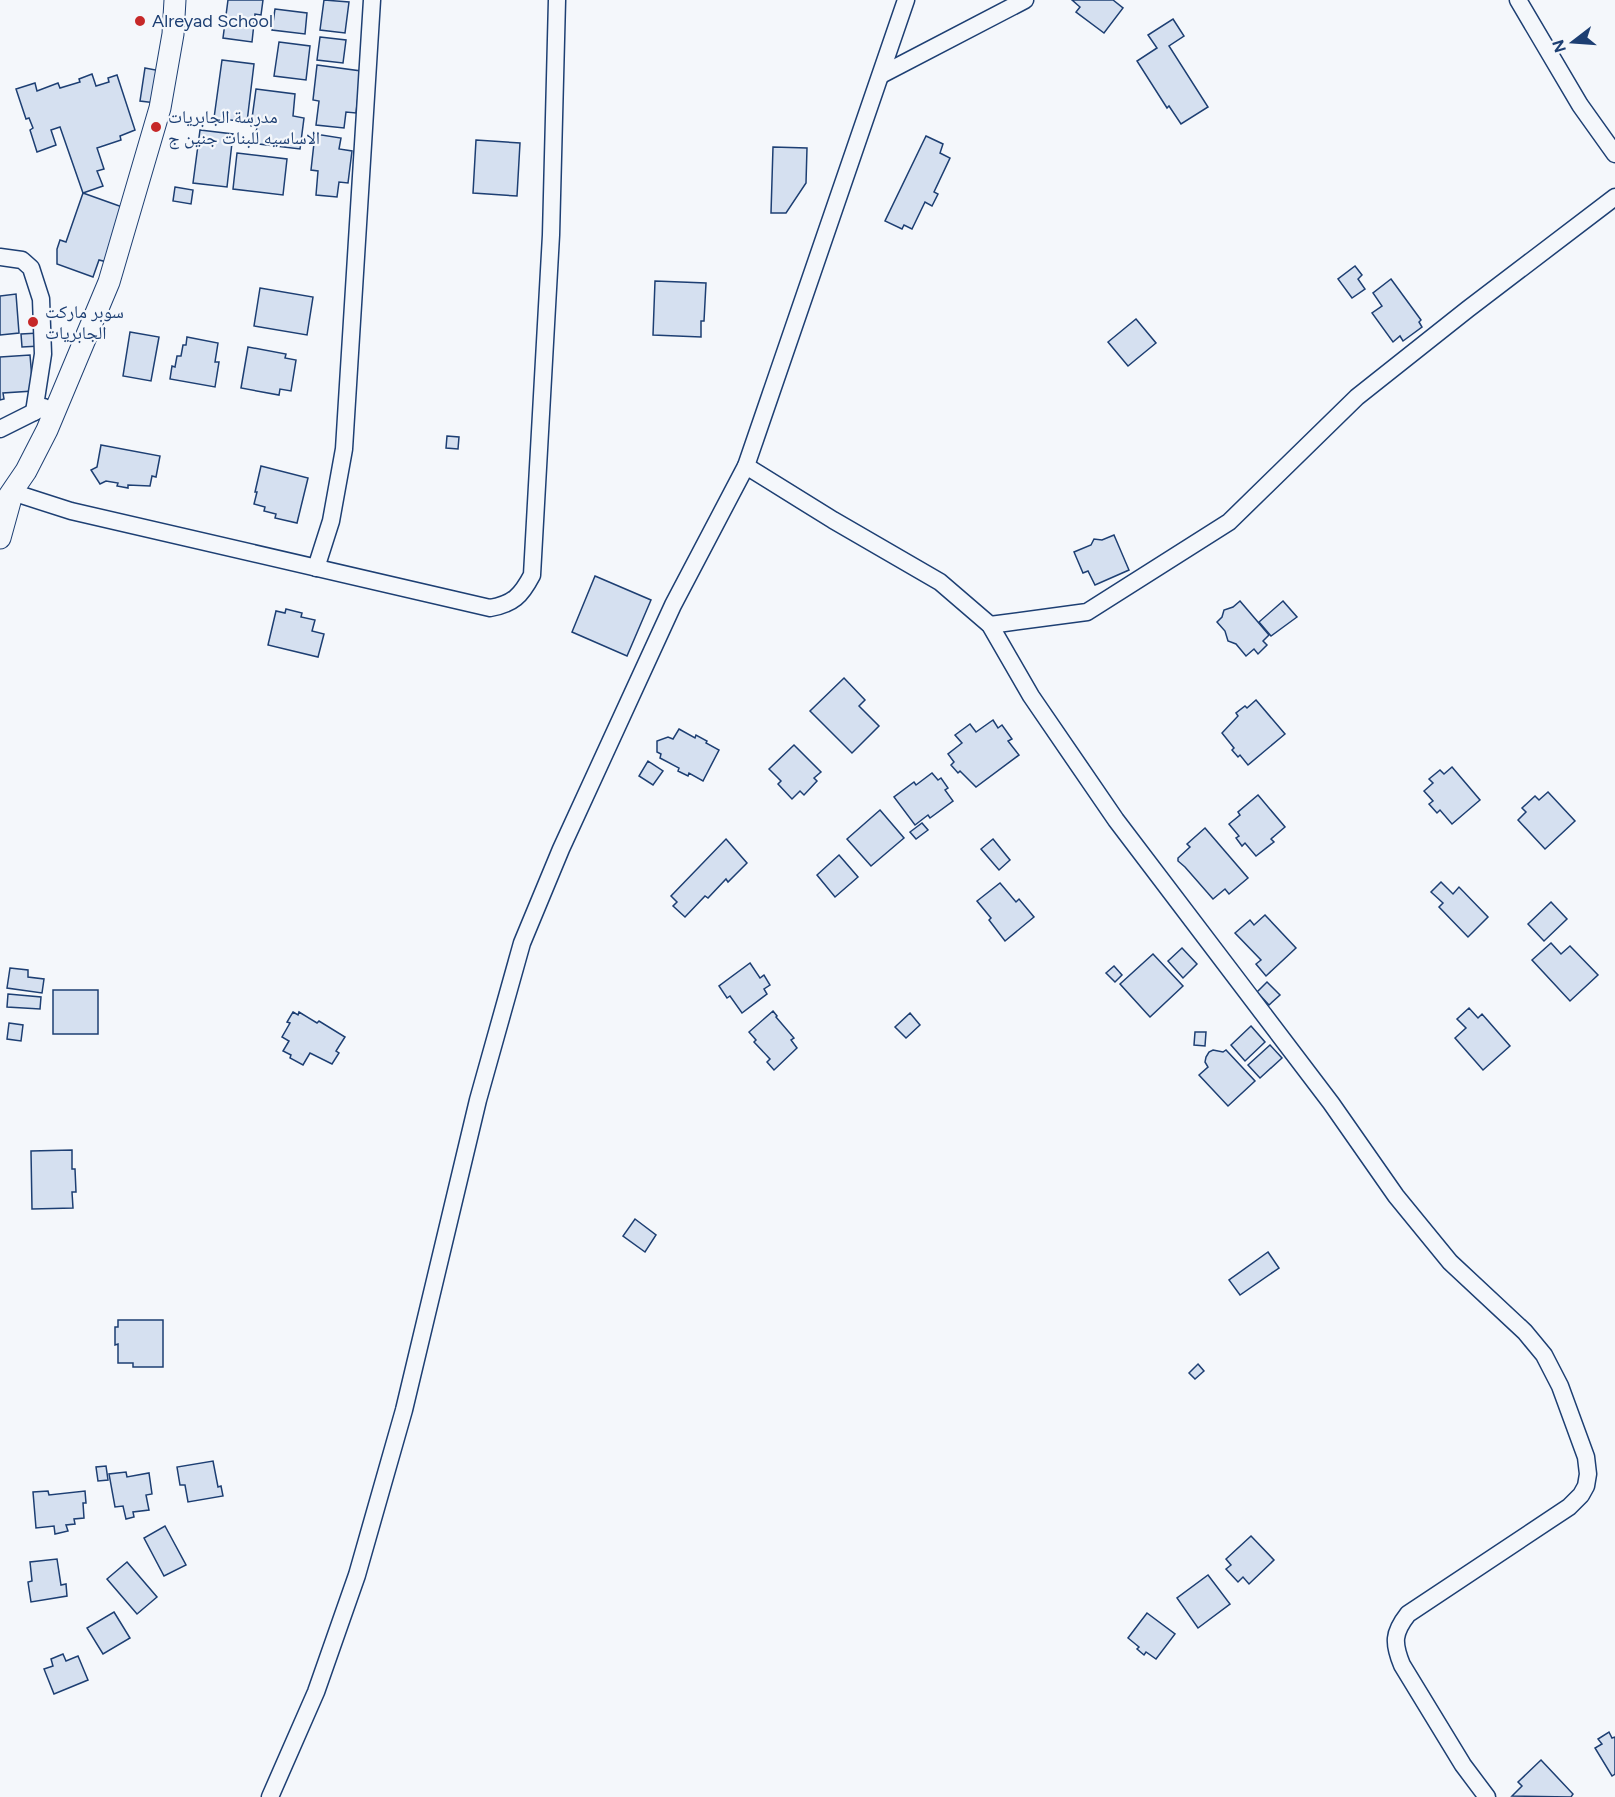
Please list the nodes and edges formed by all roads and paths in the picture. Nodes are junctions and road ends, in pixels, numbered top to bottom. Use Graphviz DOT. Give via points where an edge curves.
graph roads {
  1 [pos="175,0"];
  2 [pos="372,0"];
  3 [pos="557,0"];
  4 [pos="906,0"];
  5 [pos="1025,0"];
  6 [pos="1518,0"];
  7 [pos="881,75"];
  8 [pos="1615,153"];
  9 [pos="1615,197"];
  10 [pos="0,257"];
  11 [pos="59,401"];
  12 [pos="34,412"];
  13 [pos="0,429"];
  14 [pos="746,466"];
  15 [pos="12,492"];
  16 [pos="0,509"];
  17 [pos="0,538"];
  18 [pos="316,568"];
  19 [pos="990,625"];
  20 [pos="270,1797"];
  21 [pos="1487,1797"];
  1 -- 11 [label="street" via="174,34 157,119 109,282"];
  2 -- 18 [label="street" via="344,449 331,521"];
  3 -- 18 [label="street" via="551,235 532,575 523,593 506,605 490,608"];
  4 -- 7 [label="street"];
  5 -- 7 [label="street"];
  6 -- 8 [label="street" via="1580,105"];
  7 -- 14 [label="street"];
  9 -- 19 [label="street" via="1357,397 1229,522 1087,612"];
  10 -- 12 [label="street" via="22,260 31,268 41,299 43,354"];
  11 -- 12 [label="street"];
  11 -- 15 [label="street"];
  12 -- 13 [label="street"];
  14 -- 19 [label="street" via="940,582"];
  14 -- 20 [label="street" via="673,605 522,943 478,1100 404,1410 357,1575 316,1692"];
  15 -- 16 [label="street"];
  15 -- 17 [label="street"];
  15 -- 18 [label="street" via="71,511"];
  19 -- 21 [label="street" via="1031,696 1116,820 1331,1103 1396,1196 1450,1262 1525,1332 1544,1355 1560,1386 1586,1457 1588,1474 1581,1495 1569,1507 1408,1614 1395,1638 1402,1665 1463,1766"];
}
